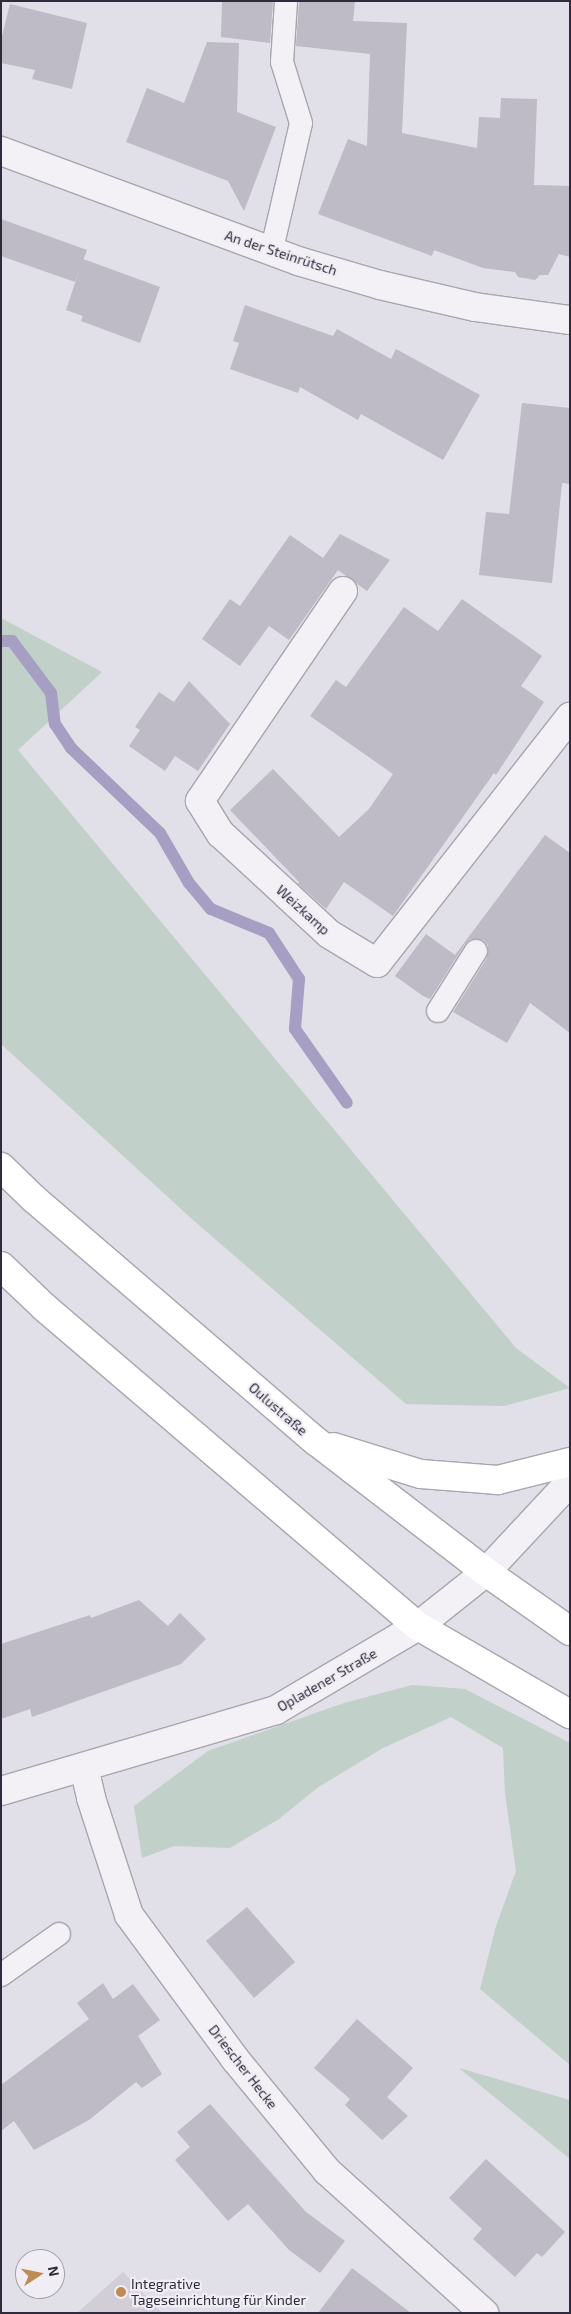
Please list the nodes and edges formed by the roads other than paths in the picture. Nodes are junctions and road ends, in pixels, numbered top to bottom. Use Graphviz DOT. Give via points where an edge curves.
graph roads {
  1 [pos="286,1"];
  2 [pos="1,151"];
  3 [pos="271,253"];
  4 [pos="570,320"];
  5 [pos="343,591"];
  6 [pos="570,716"];
  7 [pos="476,951"];
  8 [pos="438,1011"];
  9 [pos="1,1168"];
  10 [pos="1,1266"];
  11 [pos="317,1442"];
  12 [pos="570,1462"];
  13 [pos="570,1482"];
  14 [pos="486,1572"];
  15 [pos="418,1626"];
  16 [pos="570,1631"];
  17 [pos="570,1714"];
  18 [pos="84,1767"];
  19 [pos="1,1791"];
  20 [pos="59,1934"];
  21 [pos="1,1975"];
  22 [pos="484,2313"];
  1 -- 3 [label="lane" via="282,62 301,123"];
  2 -- 3 [label="street, An der Steinrütsch"];
  3 -- 4 [label="street, An der Steinrütsch" via="466,304"];
  5 -- 6 [label="street, Weizkamp" via="200,801 221,834 329,934 377,963"];
  7 -- 8 [label="lane"];
  9 -- 11 [label="main road, Oulustraße"];
  10 -- 15 [label="main road" via="52,1314"];
  11 -- 12 [label="main road" via="421,1474 498,1480"];
  11 -- 14 [label="main road, Oulustraße"];
  13 -- 14 [label="street, Opladener Straße"];
  14 -- 15 [label="street, Opladener Straße"];
  14 -- 16 [label="main road, Oulustraße"];
  15 -- 17 [label="main road"];
  15 -- 18 [label="street, Opladener Straße" via="276,1710"];
  18 -- 19 [label="street, Opladener Straße"];
  18 -- 22 [label="street, Driescher Hecke" via="129,1915 235,2059 327,2171"];
  20 -- 21 [label="lane"];
}
